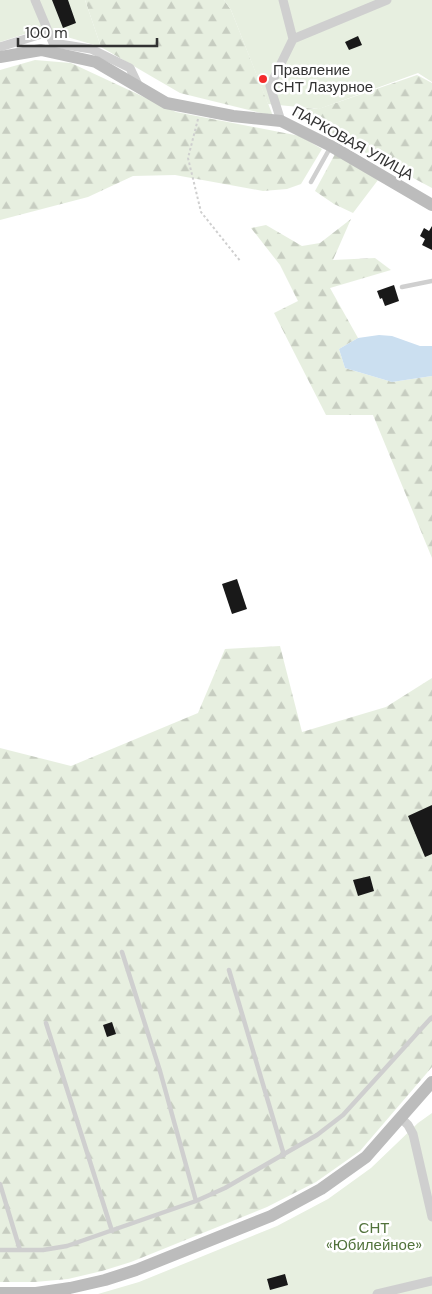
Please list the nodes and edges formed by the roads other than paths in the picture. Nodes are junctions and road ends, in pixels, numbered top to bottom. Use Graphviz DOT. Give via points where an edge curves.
graph roads {
  1 [pos="35,0"];
  2 [pos="284,0"];
  3 [pos="387,0"];
  4 [pos="48,32"];
  5 [pos="292,39"];
  6 [pos="0,47"];
  7 [pos="0,57"];
  8 [pos="140,88"];
  9 [pos="281,121"];
  10 [pos="331,146"];
  11 [pos="311,182"];
  12 [pos="432,205"];
  13 [pos="432,281"];
  14 [pos="402,287"];
  15 [pos="122,952"];
  16 [pos="229,970"];
  17 [pos="431,1018"];
  18 [pos="46,1023"];
  19 [pos="432,1082"];
  20 [pos="401,1118"];
  21 [pos="284,1155"];
  22 [pos="0,1184"];
  23 [pos="196,1201"];
  24 [pos="432,1217"];
  25 [pos="112,1231"];
  26 [pos="0,1250"];
  27 [pos="20,1250"];
  28 [pos="432,1281"];
  29 [pos="0,1293"];
  30 [pos="377,1294"];
  1 -- 4 [label="street"];
  2 -- 5 [label="street"];
  3 -- 5 [label="street"];
  4 -- 6 [label="street"];
  4 -- 8 [label="street" via="53,43 91,49 130,68"];
  5 -- 9 [label="street" via="270,86"];
  7 -- 8 [label="main road, ПАРКОВАЯ УЛИЦА" via="41,50 96,62"];
  8 -- 9 [label="main road, ПАРКОВАЯ УЛИЦА" via="166,103"];
  9 -- 10 [label="main road, ПАРКОВАЯ УЛИЦА"];
  10 -- 11 [label="lane"];
  10 -- 12 [label="main road, ПАРКОВАЯ УЛИЦА"];
  13 -- 14 [label="lane"];
  15 -- 23 [label="lane" via="160,1071"];
  16 -- 21 [label="lane"];
  17 -- 21 [label="lane" via="342,1115"];
  18 -- 25 [label="lane"];
  19 -- 20 [label="main road"];
  20 -- 24 [label="street" via="413,1134"];
  20 -- 29 [label="main road" via="366,1157 321,1189 270,1216 105,1280 45,1292"];
  21 -- 23 [label="lane"];
  22 -- 27 [label="lane"];
  23 -- 25 [label="lane"];
  25 -- 27 [label="lane" via="67,1246"];
  26 -- 27 [label="lane"];
  28 -- 30 [label="street"];
}
